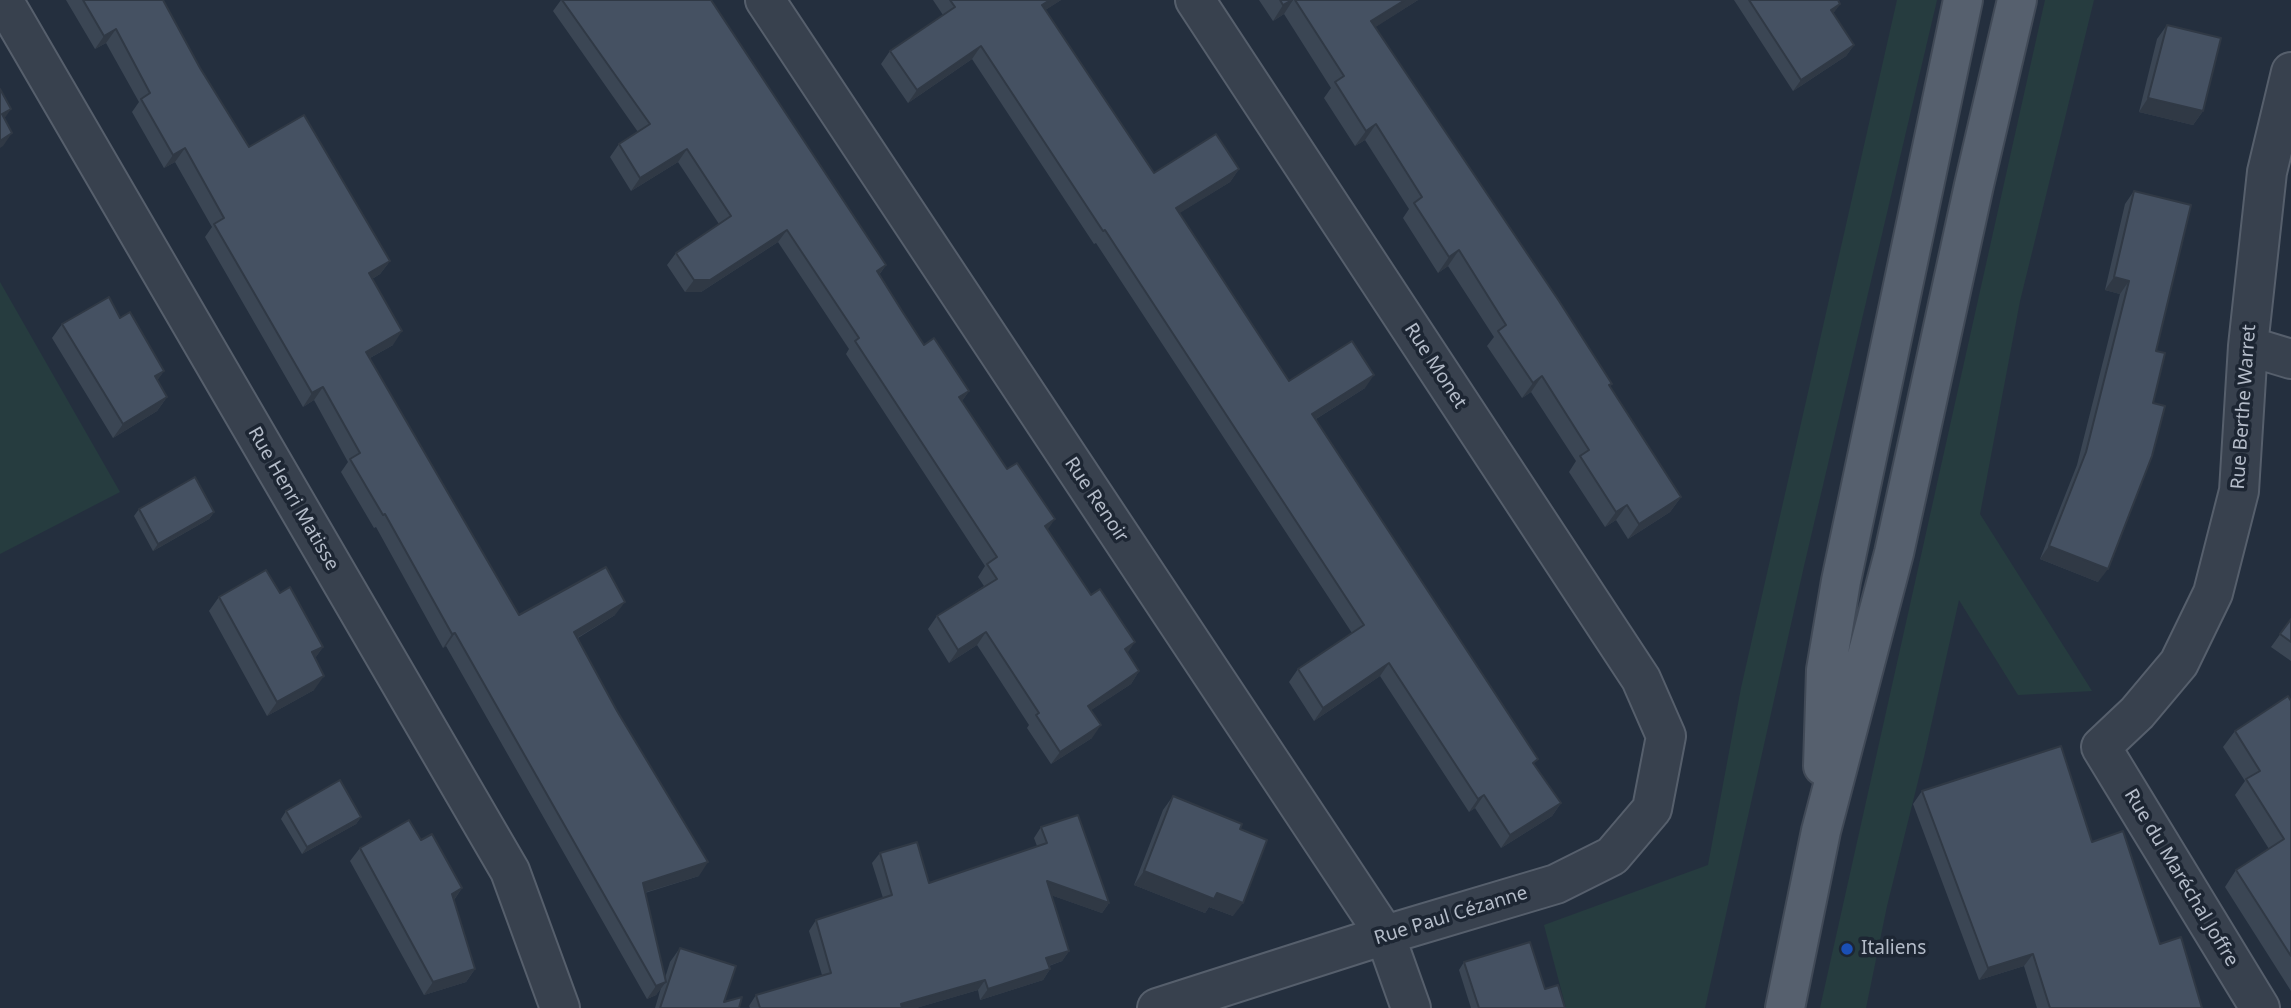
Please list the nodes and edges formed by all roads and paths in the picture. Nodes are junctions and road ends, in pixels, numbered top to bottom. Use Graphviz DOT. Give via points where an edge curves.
graph roads {
  1 [pos="3,0"];
  2 [pos="765,0"];
  3 [pos="1195,0"];
  4 [pos="1963,0"];
  5 [pos="2017,0"];
  6 [pos="2291,72"];
  7 [pos="2248,346"];
  8 [pos="2291,359"];
  9 [pos="1665,736"];
  10 [pos="2101,747"];
  11 [pos="1821,831"];
  12 [pos="1385,935"];
  13 [pos="560,1008"];
  14 [pos="1157,1008"];
  15 [pos="1411,1008"];
  16 [pos="1785,1008"];
  17 [pos="2260,1008"];
  1 -- 13 [label="street, Rue Henri Matisse" via="510,872"];
  2 -- 12 [label="street, Rue Renoir"];
  3 -- 9 [label="street, Rue Monet" via="1641,678"];
  4 -- 11 [label="main road" via="1841,581 1826,670"];
  5 -- 11 [label="main road" via="1894,553"];
  6 -- 7 [label="street, Rue Berthe Warret" via="2267,172"];
  7 -- 8 [label="street"];
  7 -- 10 [label="street, Rue Berthe Warret" via="2239,491 2213,593 2179,663"];
  9 -- 12 [label="street, Rue Paul Cézanne" via="1652,809 1612,856 1556,884"];
  10 -- 17 [label="street, Rue du Maréchal Joffre"];
  11 -- 16 [label="main road"];
  12 -- 14 [label="street, Rue Paul Cézanne"];
  12 -- 15 [label="street, Rue Renoir"];
}
